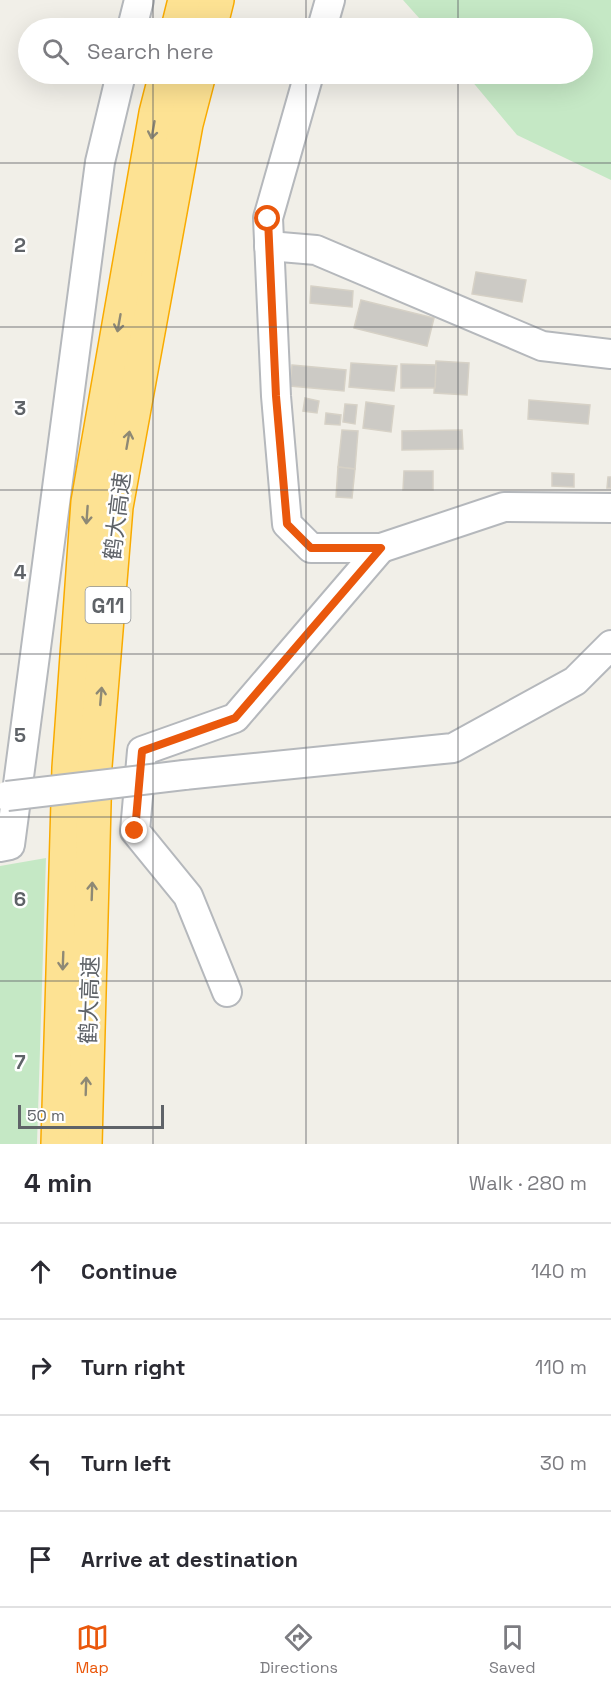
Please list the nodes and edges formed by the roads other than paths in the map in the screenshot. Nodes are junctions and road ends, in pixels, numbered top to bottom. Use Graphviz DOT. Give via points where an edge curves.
graph roads {
  1 [pos="139,0"];
  2 [pos="185,0"];
  3 [pos="217,0"];
  4 [pos="330,0"];
  5 [pos="134,18"];
  6 [pos="180,18"];
  7 [pos="212,18"];
  8 [pos="325,18"];
  9 [pos="120,84"];
  10 [pos="163,84"];
  11 [pos="196,84"];
  12 [pos="306,84"];
  13 [pos="269,246"];
  14 [pos="611,354"];
  15 [pos="611,508"];
  16 [pos="381,548"];
  17 [pos="611,645"];
  18 [pos="3,796"];
  19 [pos="0,847"];
  20 [pos="227,992"];
  21 [pos="58,1144"];
  22 [pos="85,1144"];
  1 -- 5 [label="street"];
  2 -- 6 [label="highway"];
  3 -- 7 [label="highway"];
  4 -- 8 [label="street"];
  9 -- 19 [label="street" via="100,162 10,845"];
  10 -- 21 [label="highway, 鹤大高速 / G11, one-way" via="88,502 69,768"];
  22 -- 11 [label="highway, 鹤大高速 / G11, one-way" via="95,766 116,507"];
  12 -- 13 [label="street" via="268,219"];
  13 -- 14 [label="street" via="316,250 542,346"];
  13 -- 16 [label="street" via="287,524 311,548"];
  15 -- 16 [label="street" via="504,507"];
  16 -- 20 [label="street" via="235,718 142,751 135,831 188,896"];
  17 -- 18 [label="street, bridge" via="575,681 453,748"];
}
